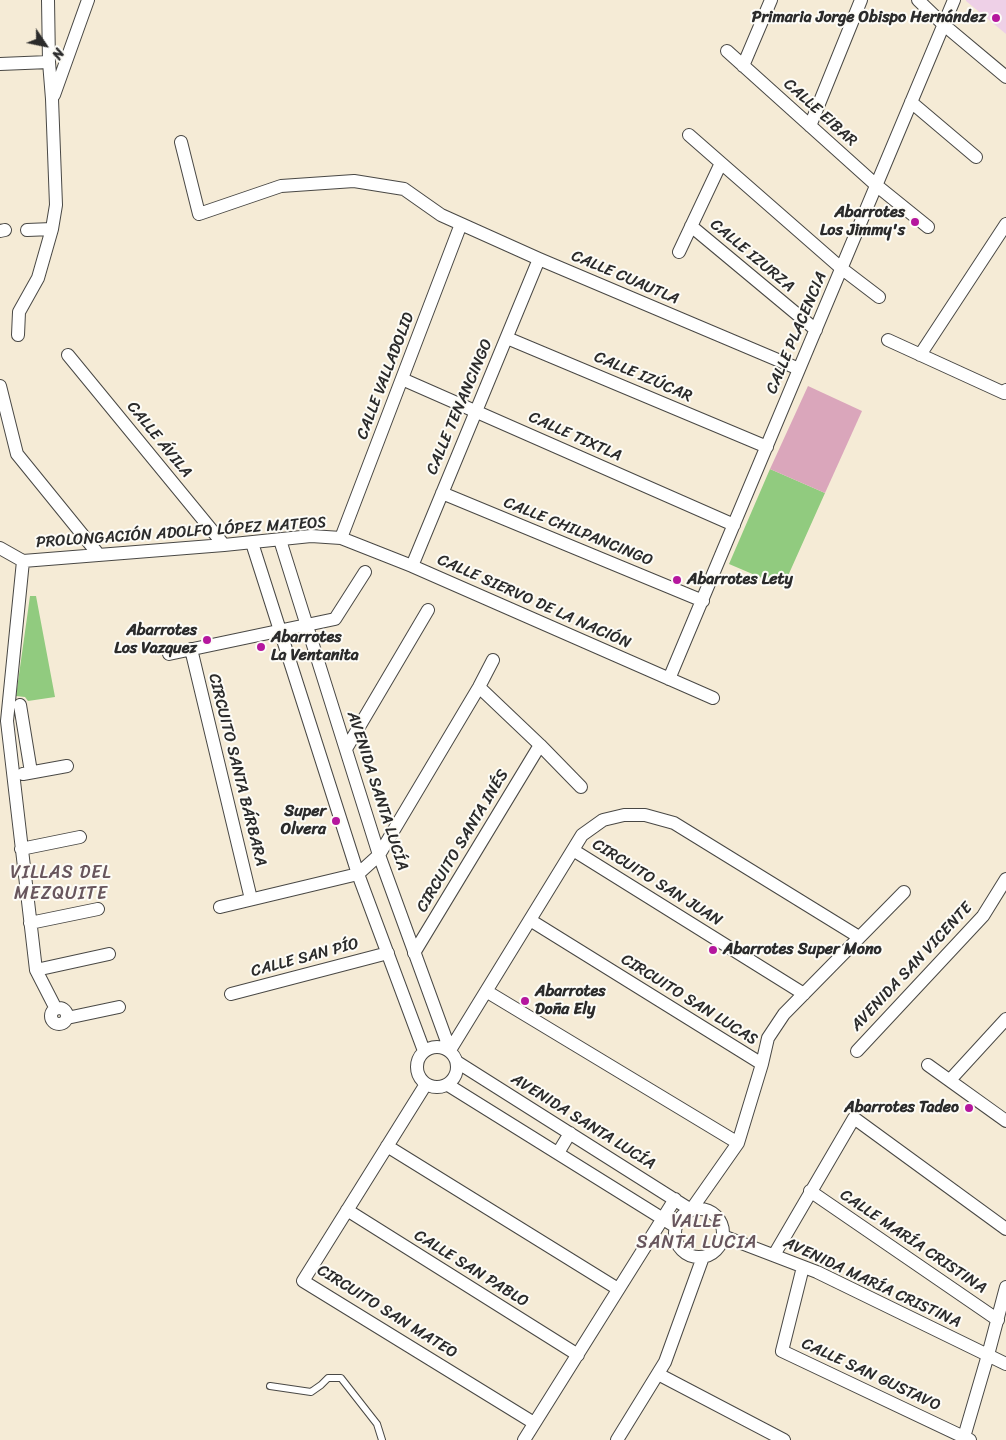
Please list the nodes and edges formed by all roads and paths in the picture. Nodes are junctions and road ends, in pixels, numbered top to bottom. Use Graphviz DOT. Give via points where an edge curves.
graph roads {
  1 [pos="48,0"];
  2 [pos="88,0"];
  3 [pos="771,0"];
  4 [pos="861,0"];
  5 [pos="918,0"];
  6 [pos="954,0"];
  7 [pos="944,25"];
  8 [pos="727,51"];
  9 [pos="49,62"];
  10 [pos="0,64"];
  11 [pos="743,66"];
  12 [pos="1006,77"];
  13 [pos="52,99"];
  14 [pos="911,102"];
  15 [pos="810,126"];
  16 [pos="689,136"];
  17 [pos="181,142"];
  18 [pos="976,157"];
  19 [pos="721,163"];
  20 [pos="876,185"];
  21 [pos="461,224"];
  22 [pos="1006,224"];
  23 [pos="691,226"];
  24 [pos="928,227"];
  25 [pos="52,229"];
  26 [pos="27,230"];
  27 [pos="679,252"];
  28 [pos="539,259"];
  29 [pos="842,268"];
  30 [pos="879,298"];
  31 [pos="816,330"];
  32 [pos="18,336"];
  33 [pos="507,338"];
  34 [pos="888,340"];
  35 [pos="68,355"];
  36 [pos="920,355"];
  37 [pos="799,369"];
  38 [pos="402,379"];
  39 [pos="0,386"];
  40 [pos="1006,390"];
  41 [pos="476,412"];
  42 [pos="767,446"];
  43 [pos="442,493"];
  44 [pos="734,525"];
  45 [pos="341,538"];
  46 [pos="280,540"];
  47 [pos="252,543"];
  48 [pos="224,545"];
  49 [pos="0,548"];
  50 [pos="99,555"];
  51 [pos="23,561"];
  52 [pos="412,566"];
  53 [pos="365,572"];
  54 [pos="702,601"];
  55 [pos="428,610"];
  56 [pos="307,625"];
  57 [pos="280,630"];
  58 [pos="191,649"];
  59 [pos="169,654"];
  60 [pos="493,660"];
  61 [pos="669,679"];
  62 [pos="479,687"];
  63 [pos="713,698"];
  64 [pos="20,705"];
  65 [pos="3,724"];
  66 [pos="540,745"];
  67 [pos="346,749"];
  68 [pos="67,766"];
  69 [pos="31,772"];
  70 [pos="13,776"];
  71 [pos="581,787"];
  72 [pos="80,837"];
  73 [pos="21,849"];
  74 [pos="573,850"];
  75 [pos="379,855"];
  76 [pos="358,874"];
  77 [pos="1006,879"];
  78 [pos="904,892"];
  79 [pos="251,899"];
  80 [pos="220,907"];
  81 [pos="98,909"];
  82 [pos="530,920"];
  83 [pos="30,923"];
  84 [pos="859,937"];
  85 [pos="388,953"];
  86 [pos="414,953"];
  87 [pos="108,954"];
  88 [pos="36,970"];
  89 [pos="486,991"];
  90 [pos="231,994"];
  91 [pos="804,994"];
  92 [pos="119,1007"];
  93 [pos="1006,1019"];
  94 [pos="450,1050"];
  95 [pos="424,1051"];
  96 [pos="857,1051"];
  97 [pos="457,1062"];
  98 [pos="762,1064"];
  99 [pos="928,1065"];
  100 [pos="950,1080"];
  101 [pos="426,1084"];
  102 [pos="448,1085"];
  103 [pos="1006,1121"];
  104 [pos="570,1133"];
  105 [pos="738,1143"];
  106 [pos="387,1146"];
  107 [pos="558,1154"];
  108 [pos="810,1191"];
  109 [pos="675,1199"];
  110 [pos="347,1210"];
  111 [pos="692,1210"];
  112 [pos="663,1219"];
  113 [pos="676,1228"];
  114 [pos="1006,1230"];
  115 [pos="723,1236"];
  116 [pos="774,1255"];
  117 [pos="703,1257"];
  118 [pos="803,1267"];
  119 [pos="1006,1286"];
  120 [pos="618,1290"];
  121 [pos="998,1320"];
  122 [pos="578,1355"];
  123 [pos="988,1355"];
  124 [pos="1006,1364"];
  125 [pos="658,1374"];
  126 [pos="270,1386"];
  127 [pos="534,1424"];
  128 [pos="967,1438"];
  129 [pos="382,1440"];
  130 [pos="524,1440"];
  131 [pos="617,1440"];
  132 [pos="784,1440"];
  1 -- 9 [label="street"];
  2 -- 13 [label="street"];
  3 -- 11 [label="street"];
  4 -- 15 [label="street"];
  5 -- 7 [label="street"];
  6 -- 7 [label="street, CALLE PLACENCIA"];
  7 -- 12 [label="street"];
  7 -- 14 [label="street, CALLE PLACENCIA"];
  8 -- 11 [label="street, CALLE EIBAR"];
  9 -- 10 [label="street"];
  9 -- 13 [label="street"];
  11 -- 15 [label="street, CALLE EIBAR"];
  13 -- 25 [label="street" via="56,205"];
  14 -- 18 [label="street"];
  14 -- 20 [label="street, CALLE PLACENCIA"];
  15 -- 20 [label="street, CALLE EIBAR"];
  16 -- 19 [label="street"];
  17 -- 21 [label="street, CALLE CUAUTLA" via="199,214 281,186 354,181 404,189 441,215"];
  19 -- 23 [label="street"];
  19 -- 29 [label="street"];
  20 -- 24 [label="street, CALLE EIBAR"];
  20 -- 29 [label="street, CALLE PLACENCIA"];
  21 -- 28 [label="street, CALLE CUAUTLA"];
  21 -- 38 [label="street, CALLE VALLADOLID"];
  22 -- 36 [label="street"];
  23 -- 27 [label="street"];
  23 -- 31 [label="street, CALLE IZURZA"];
  25 -- 26 [label="street"];
  25 -- 32 [label="street" via="38,278 19,312"];
  28 -- 33 [label="street, CALLE TENANCINGO"];
  28 -- 37 [label="street, CALLE CUAUTLA"];
  29 -- 30 [label="street"];
  29 -- 31 [label="street, CALLE PLACENCIA"];
  31 -- 37 [label="street, CALLE PLACENCIA"];
  33 -- 41 [label="street, CALLE TENANCINGO"];
  33 -- 42 [label="street, CALLE IZÚCAR"];
  34 -- 36 [label="street"];
  35 -- 48 [label="street, CALLE ÁVILA"];
  36 -- 40 [label="street" via="1004,393"];
  37 -- 42 [label="street, CALLE PLACENCIA"];
  38 -- 41 [label="street, CALLE TIXTLA"];
  38 -- 45 [label="street, CALLE VALLADOLID"];
  39 -- 50 [label="street" via="17,454"];
  41 -- 43 [label="street, CALLE TENANCINGO"];
  41 -- 44 [label="street, CALLE TIXTLA"];
  42 -- 44 [label="street, CALLE PLACENCIA"];
  43 -- 52 [label="street, CALLE TENANCINGO"];
  43 -- 54 [label="street, CALLE CHILPANCINGO"];
  44 -- 54 [label="street, CALLE PLACENCIA"];
  45 -- 46 [label="street, PROLONGACIÓN ADOLFO LÓPEZ MATEOS" via="312,536"];
  45 -- 52 [label="street, CALLE SIERVO DE LA NACIÓN"];
  46 -- 47 [label="street, PROLONGACIÓN ADOLFO LÓPEZ MATEOS"];
  46 -- 56 [label="street, AVENIDA SANTA LUCÍA"];
  47 -- 48 [label="street, PROLONGACIÓN ADOLFO LÓPEZ MATEOS"];
  47 -- 57 [label="street"];
  48 -- 50 [label="street, PROLONGACIÓN ADOLFO LÓPEZ MATEOS"];
  49 -- 51 [label="street"];
  50 -- 51 [label="street, PROLONGACIÓN ADOLFO LÓPEZ MATEOS"];
  51 -- 65 [label="street"];
  52 -- 61 [label="street, CALLE SIERVO DE LA NACIÓN"];
  53 -- 56 [label="street" via="335,619"];
  54 -- 61 [label="street, CALLE PLACENCIA"];
  55 -- 67 [label="street"];
  56 -- 57 [label="street"];
  56 -- 67 [label="street, AVENIDA SANTA LUCÍA"];
  57 -- 58 [label="street"];
  57 -- 76 [label="street"];
  58 -- 59 [label="street"];
  58 -- 79 [label="street, CIRCUITO SANTA BÁRBARA"];
  60 -- 62 [label="street"];
  61 -- 63 [label="street, CALLE SIERVO DE LA NACIÓN"];
  62 -- 66 [label="street"];
  62 -- 75 [label="street"];
  64 -- 69 [label="street"];
  65 -- 70 [label="street"];
  66 -- 71 [label="street"];
  66 -- 86 [label="street, CIRCUITO SANTA INÉS"];
  67 -- 75 [label="street, AVENIDA SANTA LUCÍA"];
  68 -- 69 [label="street"];
  69 -- 70 [label="street"];
  70 -- 73 [label="street"];
  72 -- 73 [label="street"];
  73 -- 83 [label="street"];
  74 -- 82 [label="street"];
  74 -- 84 [label="street, CIRCUITO SAN JUAN" via="582,835 603,820 645,814 674,823"];
  74 -- 91 [label="street, CIRCUITO SAN JUAN"];
  75 -- 76 [label="street"];
  75 -- 86 [label="street, AVENIDA SANTA LUCÍA"];
  76 -- 79 [label="street"];
  76 -- 85 [label="street"];
  77 -- 96 [label="street, AVENIDA SAN VICENTE" via="984,916"];
  78 -- 84 [label="street"];
  79 -- 80 [label="street"];
  81 -- 83 [label="street"];
  82 -- 89 [label="street"];
  82 -- 98 [label="street, CIRCUITO SAN LUCAS"];
  83 -- 88 [label="street"];
  84 -- 91 [label="street"];
  85 -- 90 [label="street, CALLE SAN PÍO"];
  85 -- 95 [label="street"];
  86 -- 94 [label="street, AVENIDA SANTA LUCÍA"];
  87 -- 88 [label="street"];
  88 -- 92 [label="street" via="56,1009 51,1017 54,1023"];
  89 -- 94 [label="street"];
  89 -- 105 [label="street"];
  91 -- 98 [label="street" via="784,1014 768,1038"];
  93 -- 100 [label="street"];
  94 -- 95 [label="street" via="440,1046"];
  94 -- 97 [label="street"];
  95 -- 101 [label="street" via="416,1068"];
  97 -- 102 [label="street" via="456,1075"];
  97 -- 104 [label="street, AVENIDA SANTA LUCÍA"];
  98 -- 105 [label="street, CIRCUITO SAN LUCAS"];
  99 -- 100 [label="street"];
  100 -- 103 [label="street"];
  101 -- 102 [label="street" via="436,1088"];
  101 -- 106 [label="street, CIRCUITO SAN MATEO"];
  102 -- 107 [label="street"];
  104 -- 107 [label="street"];
  104 -- 109 [label="street, AVENIDA SANTA LUCÍA"];
  105 -- 111 [label="street, CIRCUITO SAN LUCAS"];
  106 -- 110 [label="street, CIRCUITO SAN MATEO"];
  106 -- 120 [label="street"];
  107 -- 112 [label="street"];
  108 -- 114 [label="street" via="854,1118"];
  108 -- 116 [label="street"];
  108 -- 121 [label="street, CALLE MARÍA CRISTINA"];
  109 -- 111 [label="street, AVENIDA SANTA LUCÍA"];
  109 -- 112 [label="street"];
  110 -- 122 [label="street, CALLE SAN PABLO"];
  110 -- 127 [label="street, CIRCUITO SAN MATEO" via="303,1281"];
  111 -- 113 [label="street" via="684,1214"];
  111 -- 115 [label="street" via="708,1210 714,1214 723,1228"];
  112 -- 113 [label="street"];
  112 -- 120 [label="street"];
  113 -- 117 [label="street" via="675,1236 682,1250 695,1257"];
  115 -- 116 [label="street, AVENIDA MARÍA CRISTINA"];
  115 -- 117 [label="street" via="716,1250"];
  116 -- 118 [label="street, AVENIDA MARÍA CRISTINA"];
  117 -- 125 [label="street"];
  118 -- 123 [label="street, AVENIDA MARÍA CRISTINA"];
  118 -- 128 [label="street, CALLE SAN GUSTAVO" via="782,1351"];
  119 -- 121 [label="street"];
  120 -- 122 [label="street"];
  121 -- 123 [label="street"];
  122 -- 127 [label="street"];
  123 -- 124 [label="street, AVENIDA MARÍA CRISTINA"];
  123 -- 128 [label="street"];
  125 -- 131 [label="street"];
  125 -- 132 [label="street"];
  126 -- 129 [label="lane" via="311,1392 328,1378 341,1378 377,1424"];
  127 -- 130 [label="street"];
}
